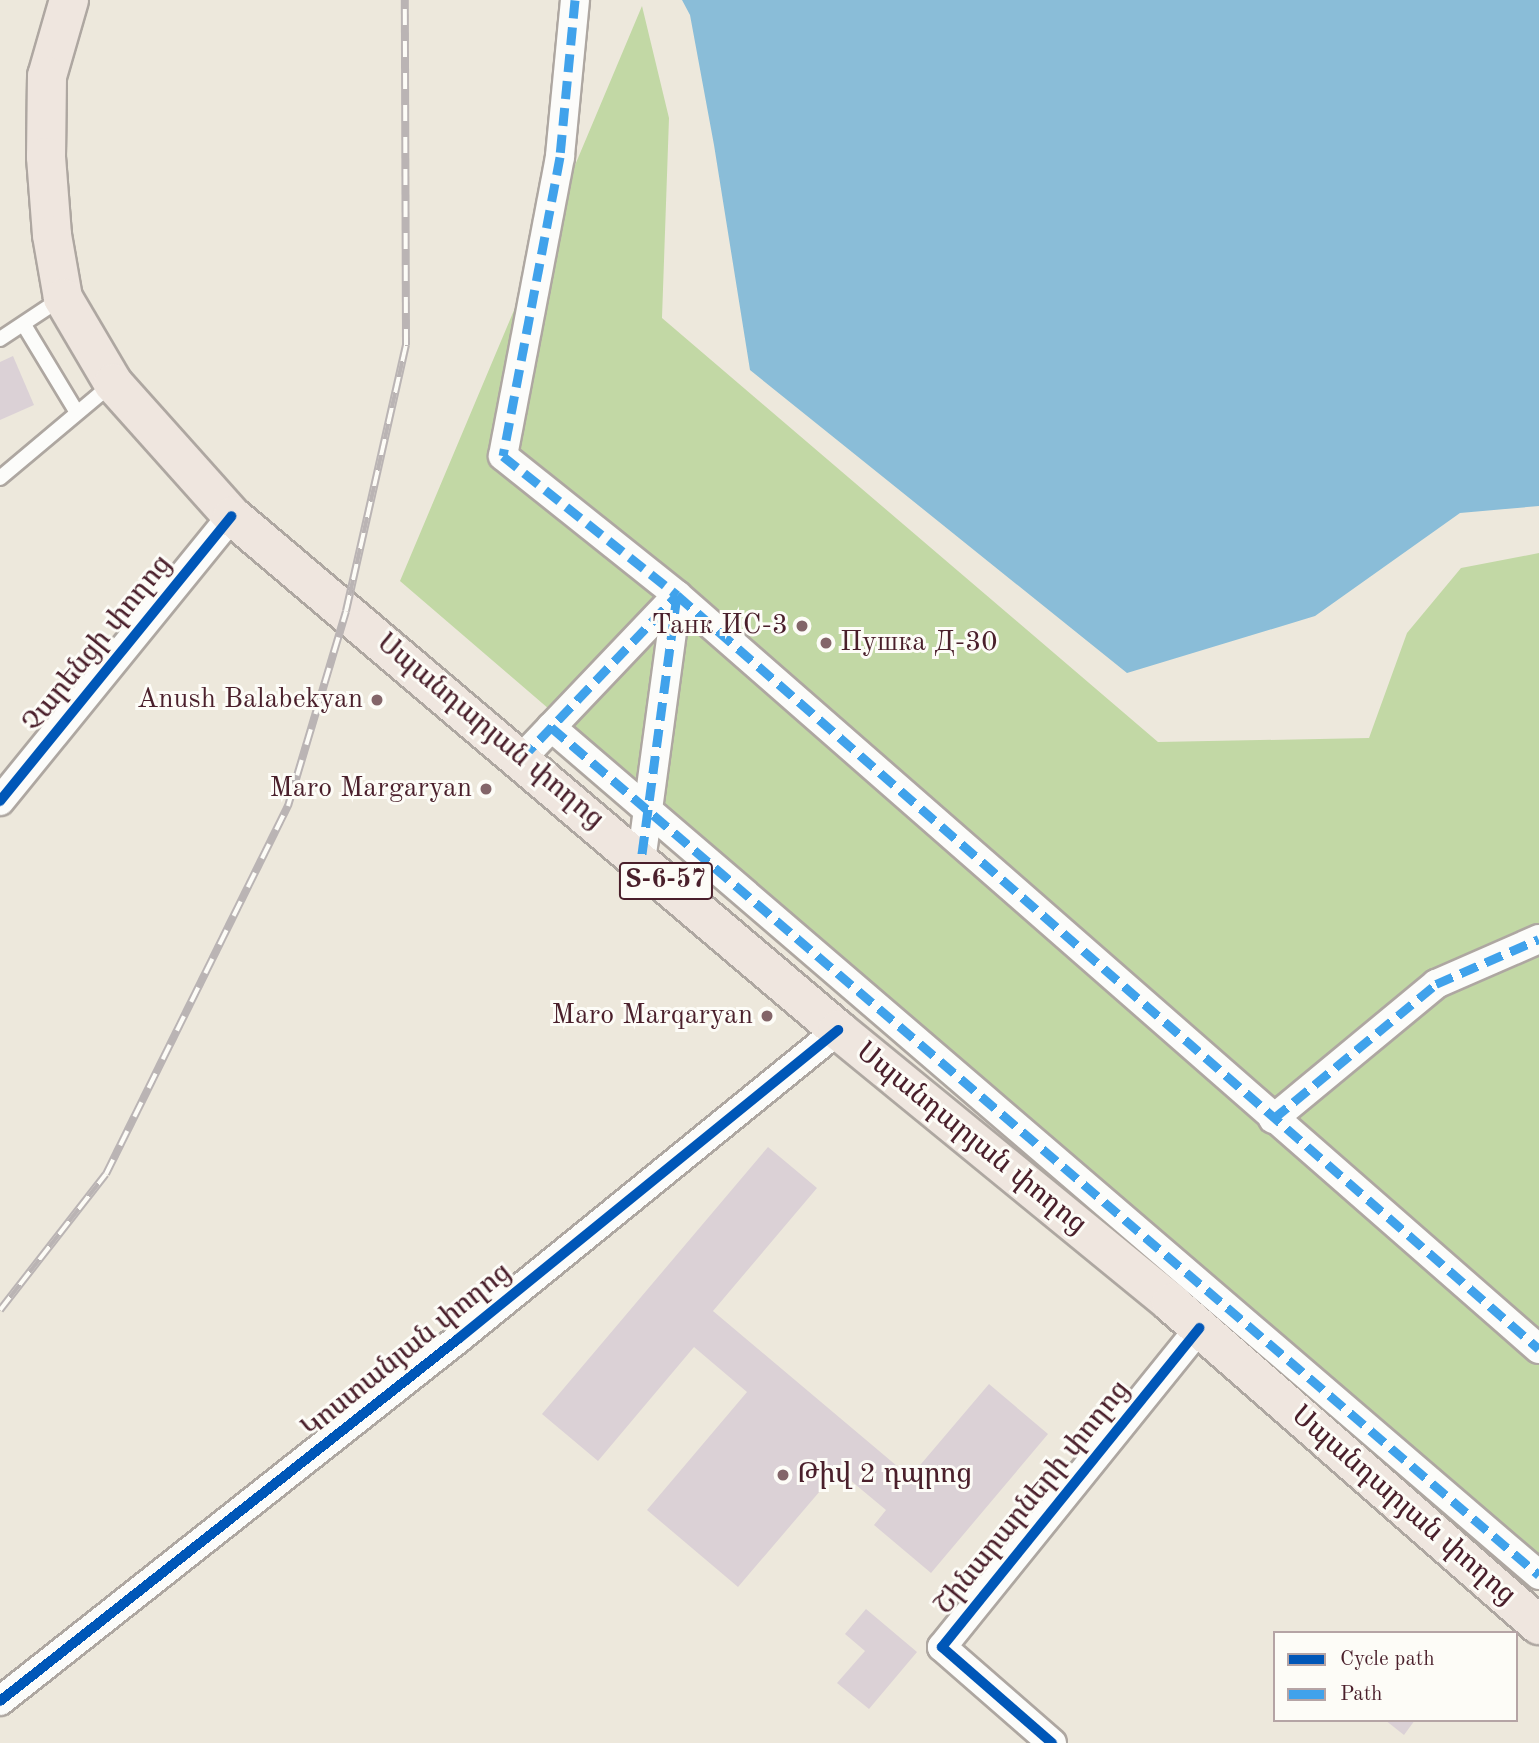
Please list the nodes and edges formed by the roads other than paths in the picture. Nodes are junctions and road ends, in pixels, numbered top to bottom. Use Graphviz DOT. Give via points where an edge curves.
graph roads {
  1 [pos="69,0"];
  2 [pos="575,0"];
  3 [pos="63,298"];
  4 [pos="24,325"];
  5 [pos="0,339"];
  6 [pos="113,383"];
  7 [pos="76,411"];
  8 [pos="0,478"];
  9 [pos="232,516"];
  10 [pos="677,595"];
  11 [pos="551,727"];
  12 [pos="521,759"];
  13 [pos="0,801"];
  14 [pos="648,808"];
  15 [pos="641,860"];
  16 [pos="1539,939"];
  17 [pos="838,1030"];
  18 [pos="1273,1119"];
  19 [pos="1199,1328"];
  20 [pos="1539,1349"];
  21 [pos="1539,1575"];
  22 [pos="1539,1625"];
  23 [pos="0,1701"];
  24 [pos="1052,1743"];
  1 -- 3 [label="main road, Սպանդարյան փողոց / Տ-6-57" via="47,76 47,170"];
  2 -- 10 [label="street" via="560,157 503,456"];
  3 -- 4 [label="lane"];
  3 -- 6 [label="main road, Սպանդարյան փողոց / Տ-6-57"];
  4 -- 5 [label="lane"];
  4 -- 7 [label="lane"];
  6 -- 7 [label="lane"];
  6 -- 9 [label="main road, Սպանդարյան փողոց / Տ-6-57"];
  7 -- 8 [label="lane"];
  9 -- 12 [label="main road, Սպանդարյան փողոց / Տ-6-57"];
  9 -- 13 [label="street, Չարենցի փողոց"];
  10 -- 11 [label="street"];
  10 -- 14 [label="street"];
  10 -- 18 [label="street"];
  11 -- 12 [label="street"];
  11 -- 14 [label="street"];
  12 -- 15 [label="main road, Սպանդարյան փողոց / Տ-6-57"];
  14 -- 15 [label="street"];
  14 -- 21 [label="street"];
  15 -- 17 [label="main road, Սպանդարյան փողոց / Տ-6-57"];
  16 -- 18 [label="street" via="1436,984"];
  17 -- 19 [label="main road, Սպանդարյան փողոց / Տ-6-57"];
  17 -- 23 [label="street, Կոստանյան փողոց" via="415,1374"];
  18 -- 20 [label="street"];
  19 -- 22 [label="main road, Սպանդարյան փողոց / Տ-6-57"];
  19 -- 24 [label="street, Շինարարների փողոց" via="942,1647"];
}
